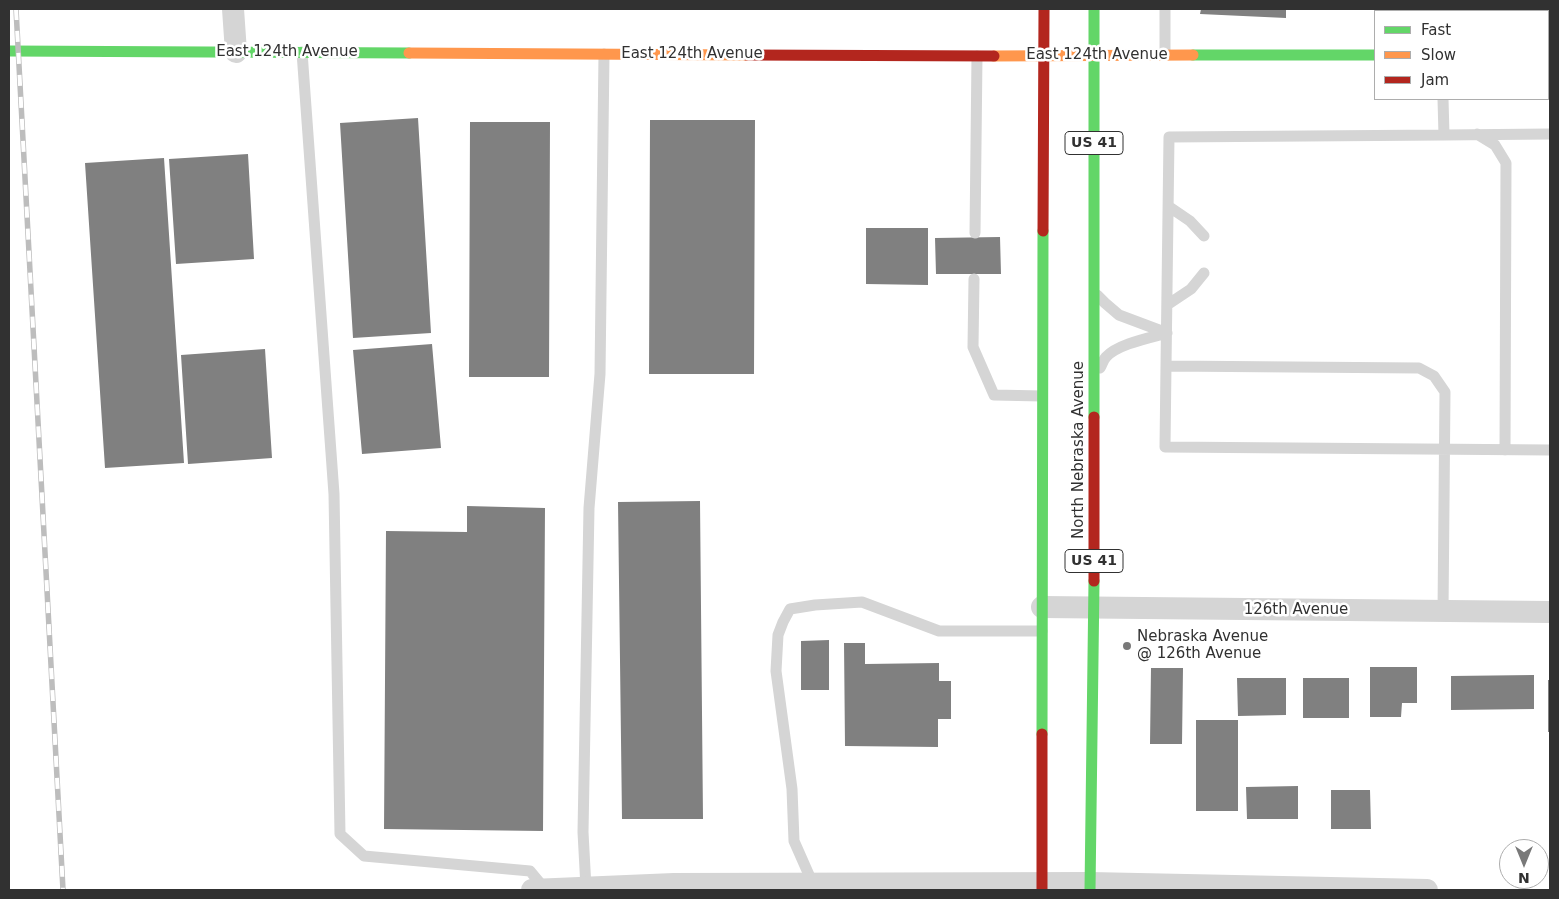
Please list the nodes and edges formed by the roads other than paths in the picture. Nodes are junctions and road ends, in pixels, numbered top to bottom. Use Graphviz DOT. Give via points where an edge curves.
graph roads {
  1 [pos="233,9"];
  2 [pos="1044,9"];
  3 [pos="1094,9"];
  4 [pos="1165,9"];
  5 [pos="9,51"];
  6 [pos="236,52"];
  7 [pos="302,52"];
  8 [pos="604,54"];
  9 [pos="1094,55"];
  10 [pos="1165,55"];
  11 [pos="1374,55"];
  12 [pos="977,56"];
  13 [pos="1044,56"];
  14 [pos="1443,100"];
  15 [pos="1477,134"];
  16 [pos="1550,134"];
  17 [pos="1444,135"];
  18 [pos="1168,206"];
  19 [pos="974,233"];
  20 [pos="1204,236"];
  21 [pos="1204,273"];
  22 [pos="974,278"];
  23 [pos="1094,291"];
  24 [pos="1167,305"];
  25 [pos="1167,333"];
  26 [pos="1166,366"];
  27 [pos="1094,380"];
  28 [pos="1042,396"];
  29 [pos="1445,450"];
  30 [pos="1505,450"];
  31 [pos="1550,450"];
  32 [pos="1042,607"];
  33 [pos="1094,608"];
  34 [pos="1443,612"];
  35 [pos="1550,612"];
  36 [pos="1042,631"];
  37 [pos="813,884"];
  38 [pos="1042,887"];
  39 [pos="1090,887"];
  40 [pos="586,888"];
  41 [pos="1184,888"];
  42 [pos="532,890"];
  43 [pos="546,890"];
  44 [pos="1427,890"];
  1 -- 6 [label="street"];
  2 -- 13 [label="main road, US 41"];
  3 -- 9 [label="main road, North Nebraska Avenue / US 41"];
  4 -- 10 [label="lane"];
  5 -- 6 [label="main road, East 124th Avenue"];
  6 -- 7 [label="main road, East 124th Avenue"];
  7 -- 8 [label="main road, East 124th Avenue"];
  7 -- 43 [label="lane" via="334,494 340,834 364,856 530,871"];
  8 -- 12 [label="main road, East 124th Avenue"];
  8 -- 40 [label="lane" via="600,374 589,508 583,832"];
  9 -- 10 [label="main road, East 124th Avenue"];
  9 -- 13 [label="main road, East 124th Avenue"];
  9 -- 23 [label="main road, North Nebraska Avenue / US 41"];
  10 -- 11 [label="main road, East 124th Avenue"];
  12 -- 13 [label="main road, East 124th Avenue"];
  12 -- 19 [label="lane"];
  13 -- 28 [label="main road, US 41"];
  14 -- 17 [label="lane"];
  15 -- 16 [label="lane"];
  15 -- 17 [label="lane"];
  15 -- 30 [label="lane" via="1495,145 1506,163"];
  17 -- 18 [label="lane" via="1170,137"];
  18 -- 20 [label="lane"];
  18 -- 24 [label="lane"];
  21 -- 24 [label="lane" via="1191,289"];
  22 -- 28 [label="lane" via="973,346 994,396"];
  23 -- 25 [label="lane" via="1119,315"];
  23 -- 27 [label="main road, North Nebraska Avenue / US 41"];
  24 -- 25 [label="lane"];
  25 -- 26 [label="lane"];
  25 -- 27 [label="lane" via="1143,339 1106,357"];
  26 -- 29 [label="lane" via="1419,368 1434,376 1445,392"];
  26 -- 29 [label="lane" via="1165,447"];
  27 -- 33 [label="main road, North Nebraska Avenue / US 41"];
  28 -- 32 [label="main road, US 41"];
  29 -- 30 [label="lane"];
  29 -- 34 [label="lane"];
  30 -- 31 [label="lane"];
  32 -- 33 [label="street, 126th Avenue"];
  32 -- 36 [label="main road, US 41"];
  33 -- 34 [label="street, 126th Avenue"];
  33 -- 39 [label="main road, North Nebraska Avenue / US 41"];
  34 -- 35 [label="street, 126th Avenue"];
  36 -- 37 [label="lane" via="939,631 862,602 790,609 778,635 776,671 792,789 794,841"];
  36 -- 38 [label="main road, US 41"];
  37 -- 38 [label="street"];
  37 -- 40 [label="street"];
  38 -- 39 [label="street"];
  39 -- 41 [label="street"];
  40 -- 43 [label="street"];
  41 -- 44 [label="street"];
  42 -- 43 [label="street"];
}
